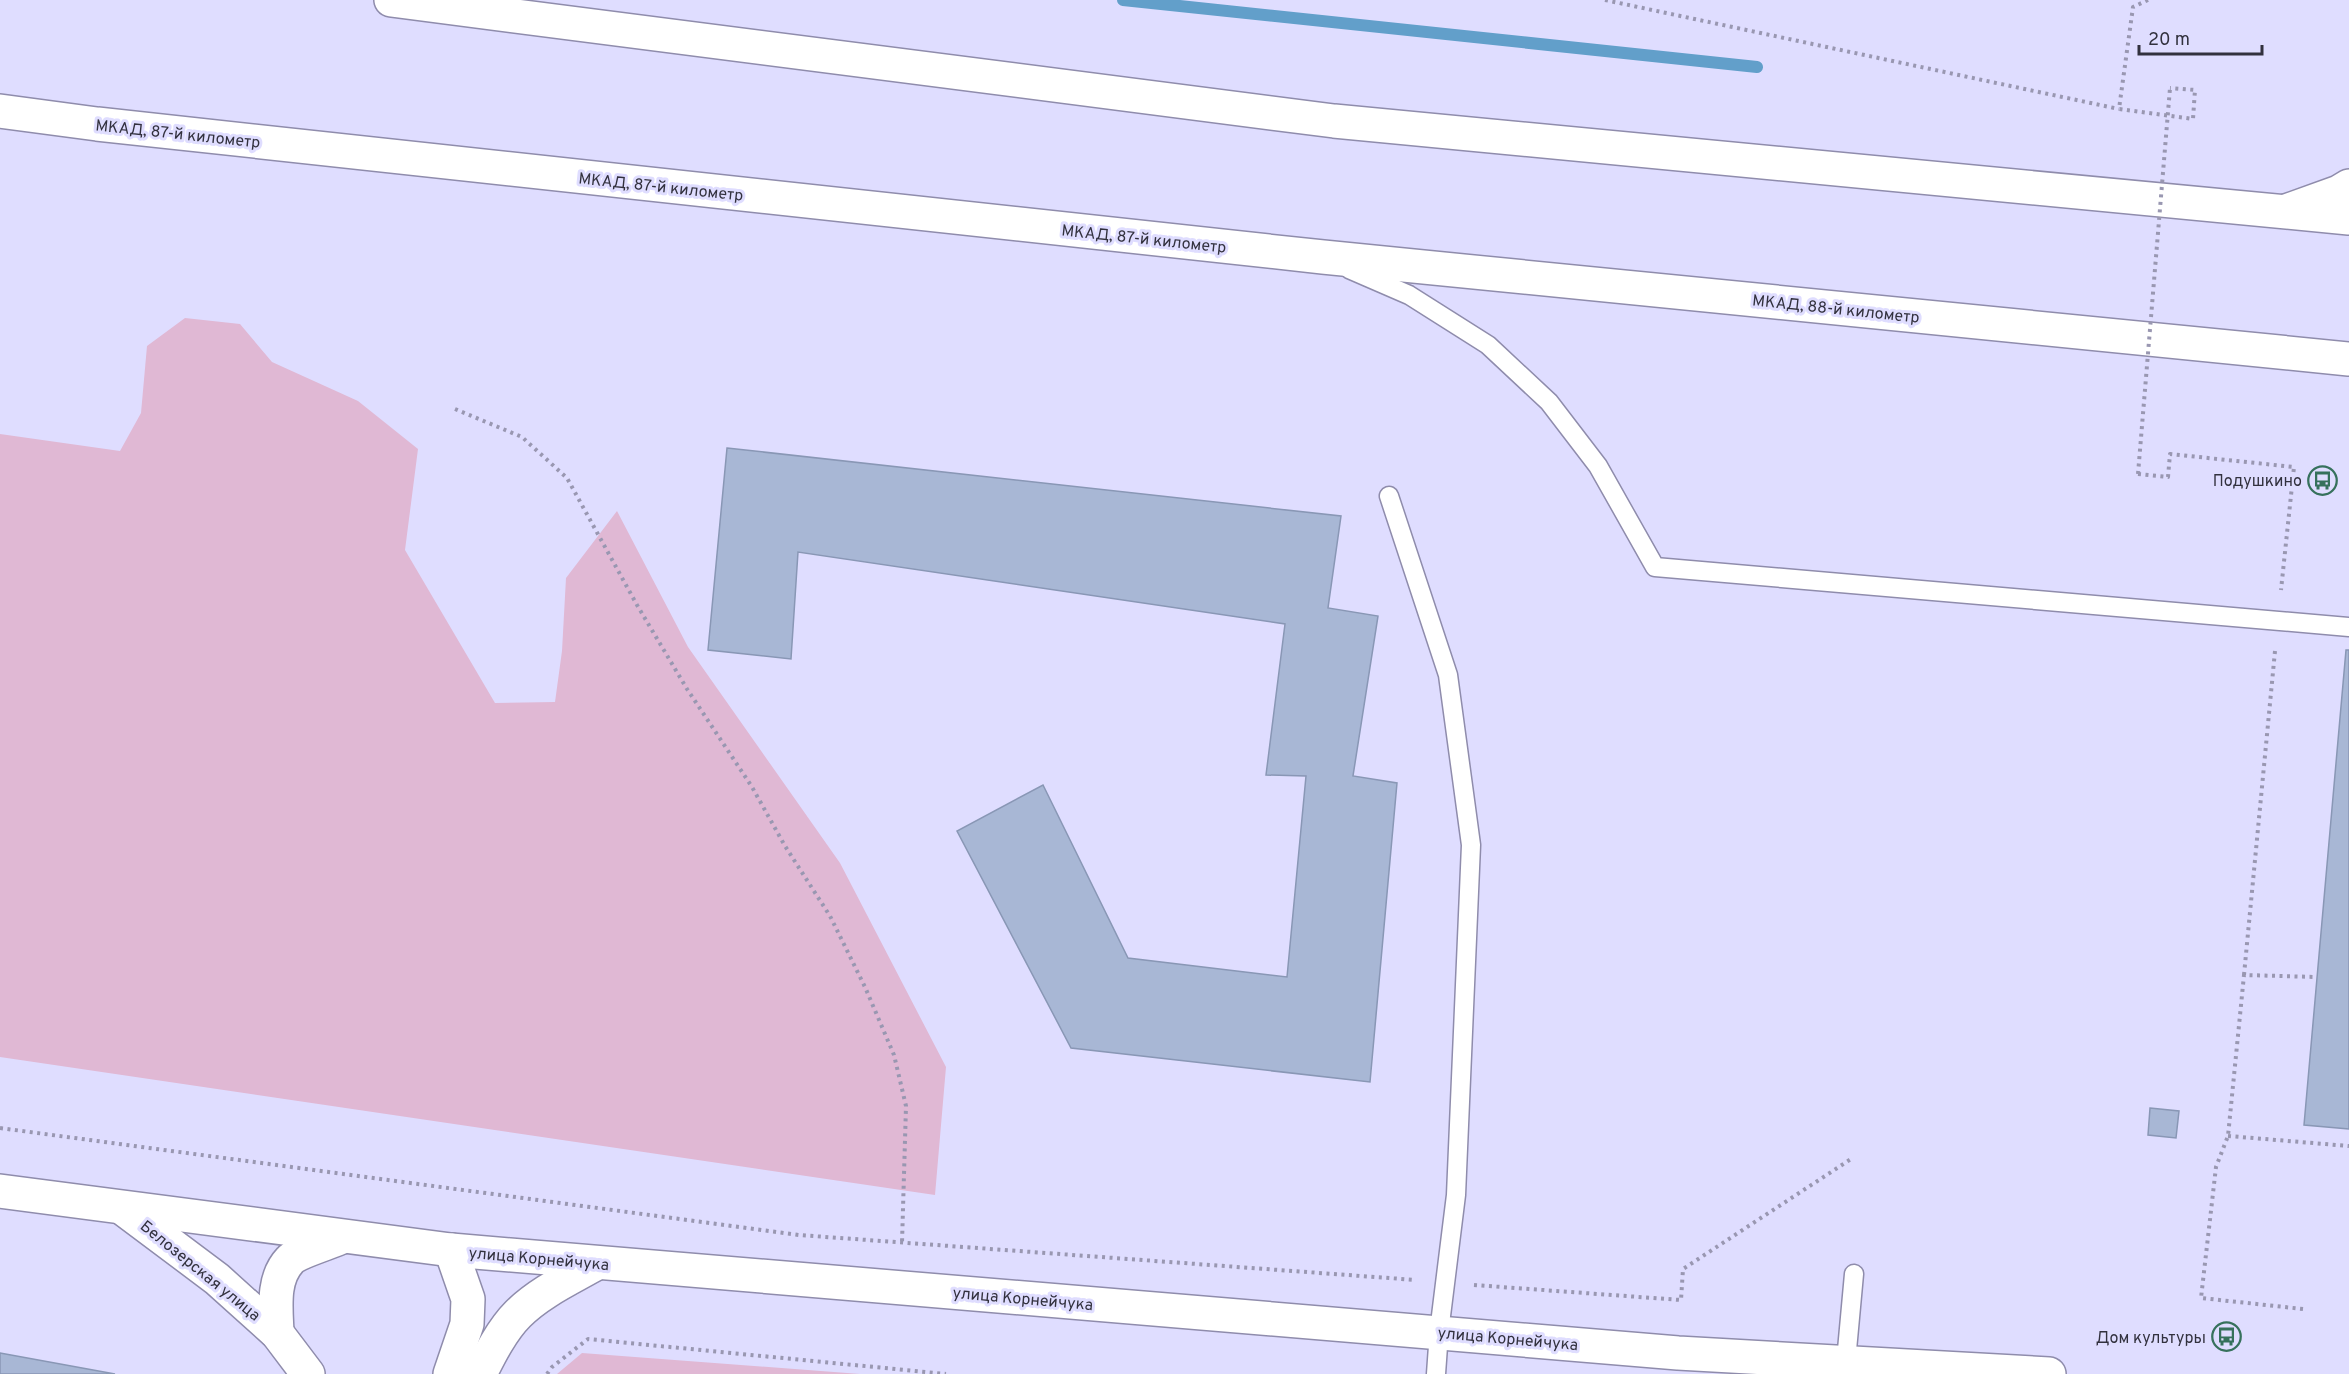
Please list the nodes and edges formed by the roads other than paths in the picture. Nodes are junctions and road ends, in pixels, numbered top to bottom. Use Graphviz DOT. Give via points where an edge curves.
graph roads {
  1 [pos="391,0"];
  2 [pos="0,111"];
  3 [pos="2349,186"];
  4 [pos="2286,212"];
  5 [pos="2349,218"];
  6 [pos="1323,257"];
  7 [pos="2349,359"];
  8 [pos="1389,496"];
  9 [pos="2349,627"];
  10 [pos="0,1191"];
  11 [pos="124,1208"];
  12 [pos="344,1237"];
  13 [pos="451,1250"];
  14 [pos="597,1263"];
  15 [pos="1854,1274"];
  16 [pos="1439,1332"];
  17 [pos="278,1333"];
  18 [pos="1846,1361"];
  19 [pos="308,1374"];
  20 [pos="450,1374"];
  21 [pos="480,1374"];
  22 [pos="1436,1374"];
  23 [pos="2049,1374"];
  1 -- 4 [label="main road" via="1334,121"];
  2 -- 6 [label="main road, МКАД, 87-й километр" via="108,126"];
  3 -- 4 [label="main road"];
  4 -- 5 [label="main road"];
  6 -- 7 [label="main road, МКАД, 88-й километр"];
  6 -- 9 [label="lane" via="1409,295 1488,345 1549,402 1598,466 1655,567"];
  8 -- 16 [label="lane" via="1448,675 1471,845 1456,1195"];
  10 -- 11 [label="main road, улица Корнейчука"];
  11 -- 12 [label="main road, улица Корнейчука"];
  11 -- 17 [label="main road, Белозерская улица" via="217,1279"];
  12 -- 13 [label="main road, улица Корнейчука"];
  12 -- 17 [label="main road, Белозерская улица" via="291,1258 280,1276 276,1293"];
  13 -- 14 [label="main road, улица Корнейчука"];
  13 -- 20 [label="main road" via="468,1299 467,1324"];
  14 -- 16 [label="main road, улица Корнейчука"];
  14 -- 21 [label="main road" via="549,1290 517,1315"];
  15 -- 18 [label="lane"];
  16 -- 18 [label="main road, улица Корнейчука" via="1678,1353"];
  16 -- 22 [label="lane"];
  17 -- 19 [label="main road, Белозерская улица"];
  18 -- 23 [label="main road, улица Корнейчука"];
}
